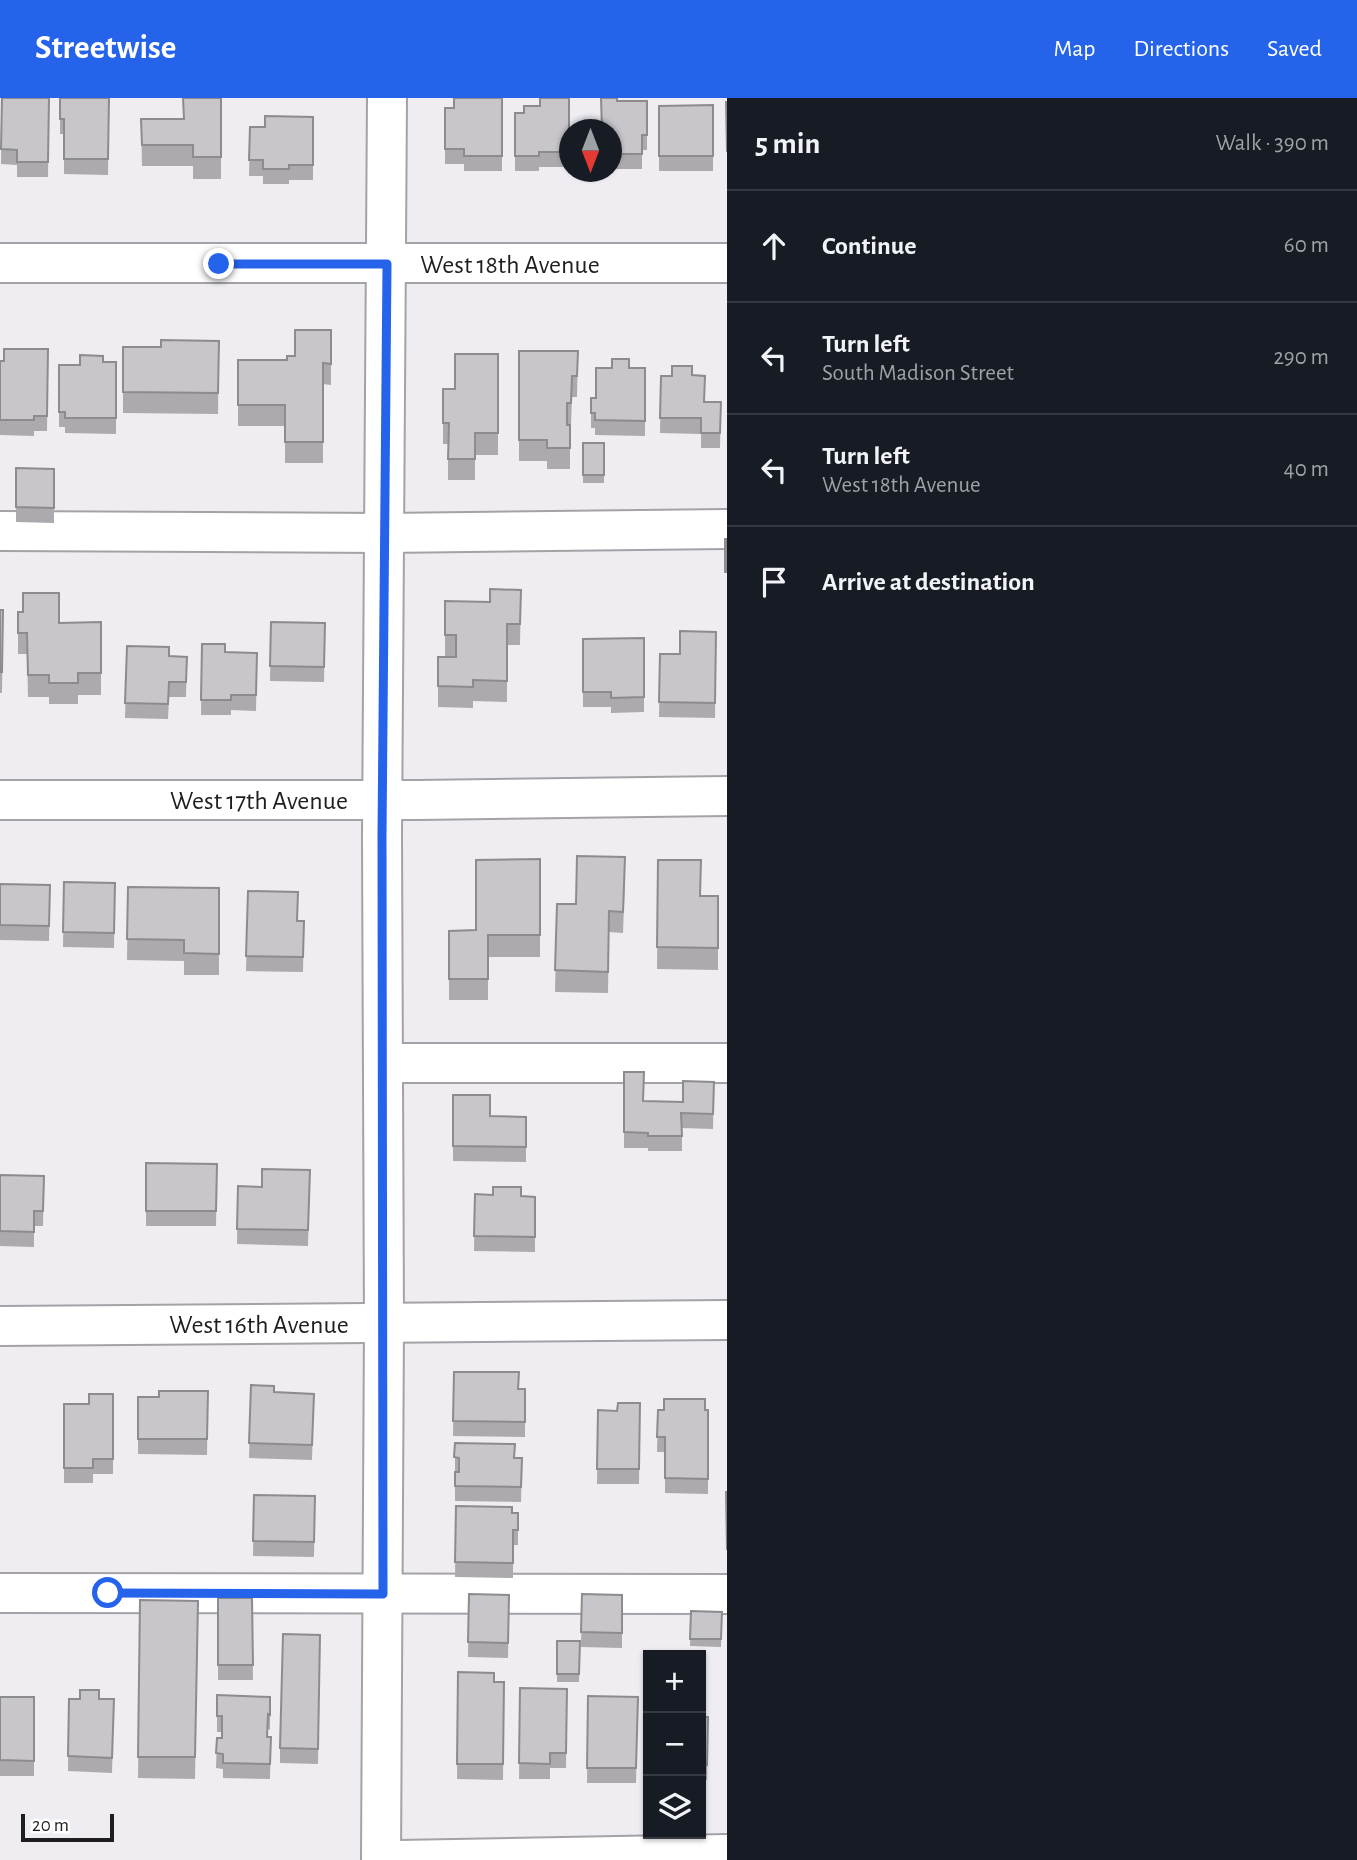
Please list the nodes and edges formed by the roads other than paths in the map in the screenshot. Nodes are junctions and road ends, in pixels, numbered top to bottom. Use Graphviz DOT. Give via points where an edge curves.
graph roads {
  1 [pos="387,98"];
  2 [pos="0,263"];
  3 [pos="727,263"];
  4 [pos="387,264"];
  5 [pos="727,529"];
  6 [pos="0,531"];
  7 [pos="385,533"];
  8 [pos="727,796"];
  9 [pos="0,800"];
  10 [pos="382,800"];
  11 [pos="383,1063"];
  12 [pos="727,1063"];
  13 [pos="727,1321"];
  14 [pos="384,1323"];
  15 [pos="0,1326"];
  16 [pos="0,1593"];
  17 [pos="383,1594"];
  18 [pos="727,1594"];
  19 [pos="727,1854"];
  20 [pos="381,1860"];
  21 [pos="399,1860"];
  1 -- 4 [label="street"];
  2 -- 4 [label="street, West 18th Avenue"];
  3 -- 4 [label="street, West 18th Avenue"];
  4 -- 7 [label="street"];
  5 -- 7 [label="street"];
  6 -- 7 [label="street"];
  7 -- 10 [label="street"];
  8 -- 10 [label="street, West 17th Avenue"];
  9 -- 10 [label="street, West 17th Avenue"];
  10 -- 11 [label="street"];
  11 -- 12 [label="street"];
  11 -- 14 [label="street"];
  13 -- 14 [label="street, West 16th Avenue"];
  14 -- 15 [label="street, West 16th Avenue"];
  14 -- 17 [label="street"];
  16 -- 17 [label="street"];
  17 -- 18 [label="street"];
  17 -- 20 [label="street"];
  19 -- 21 [label="street"];
}
